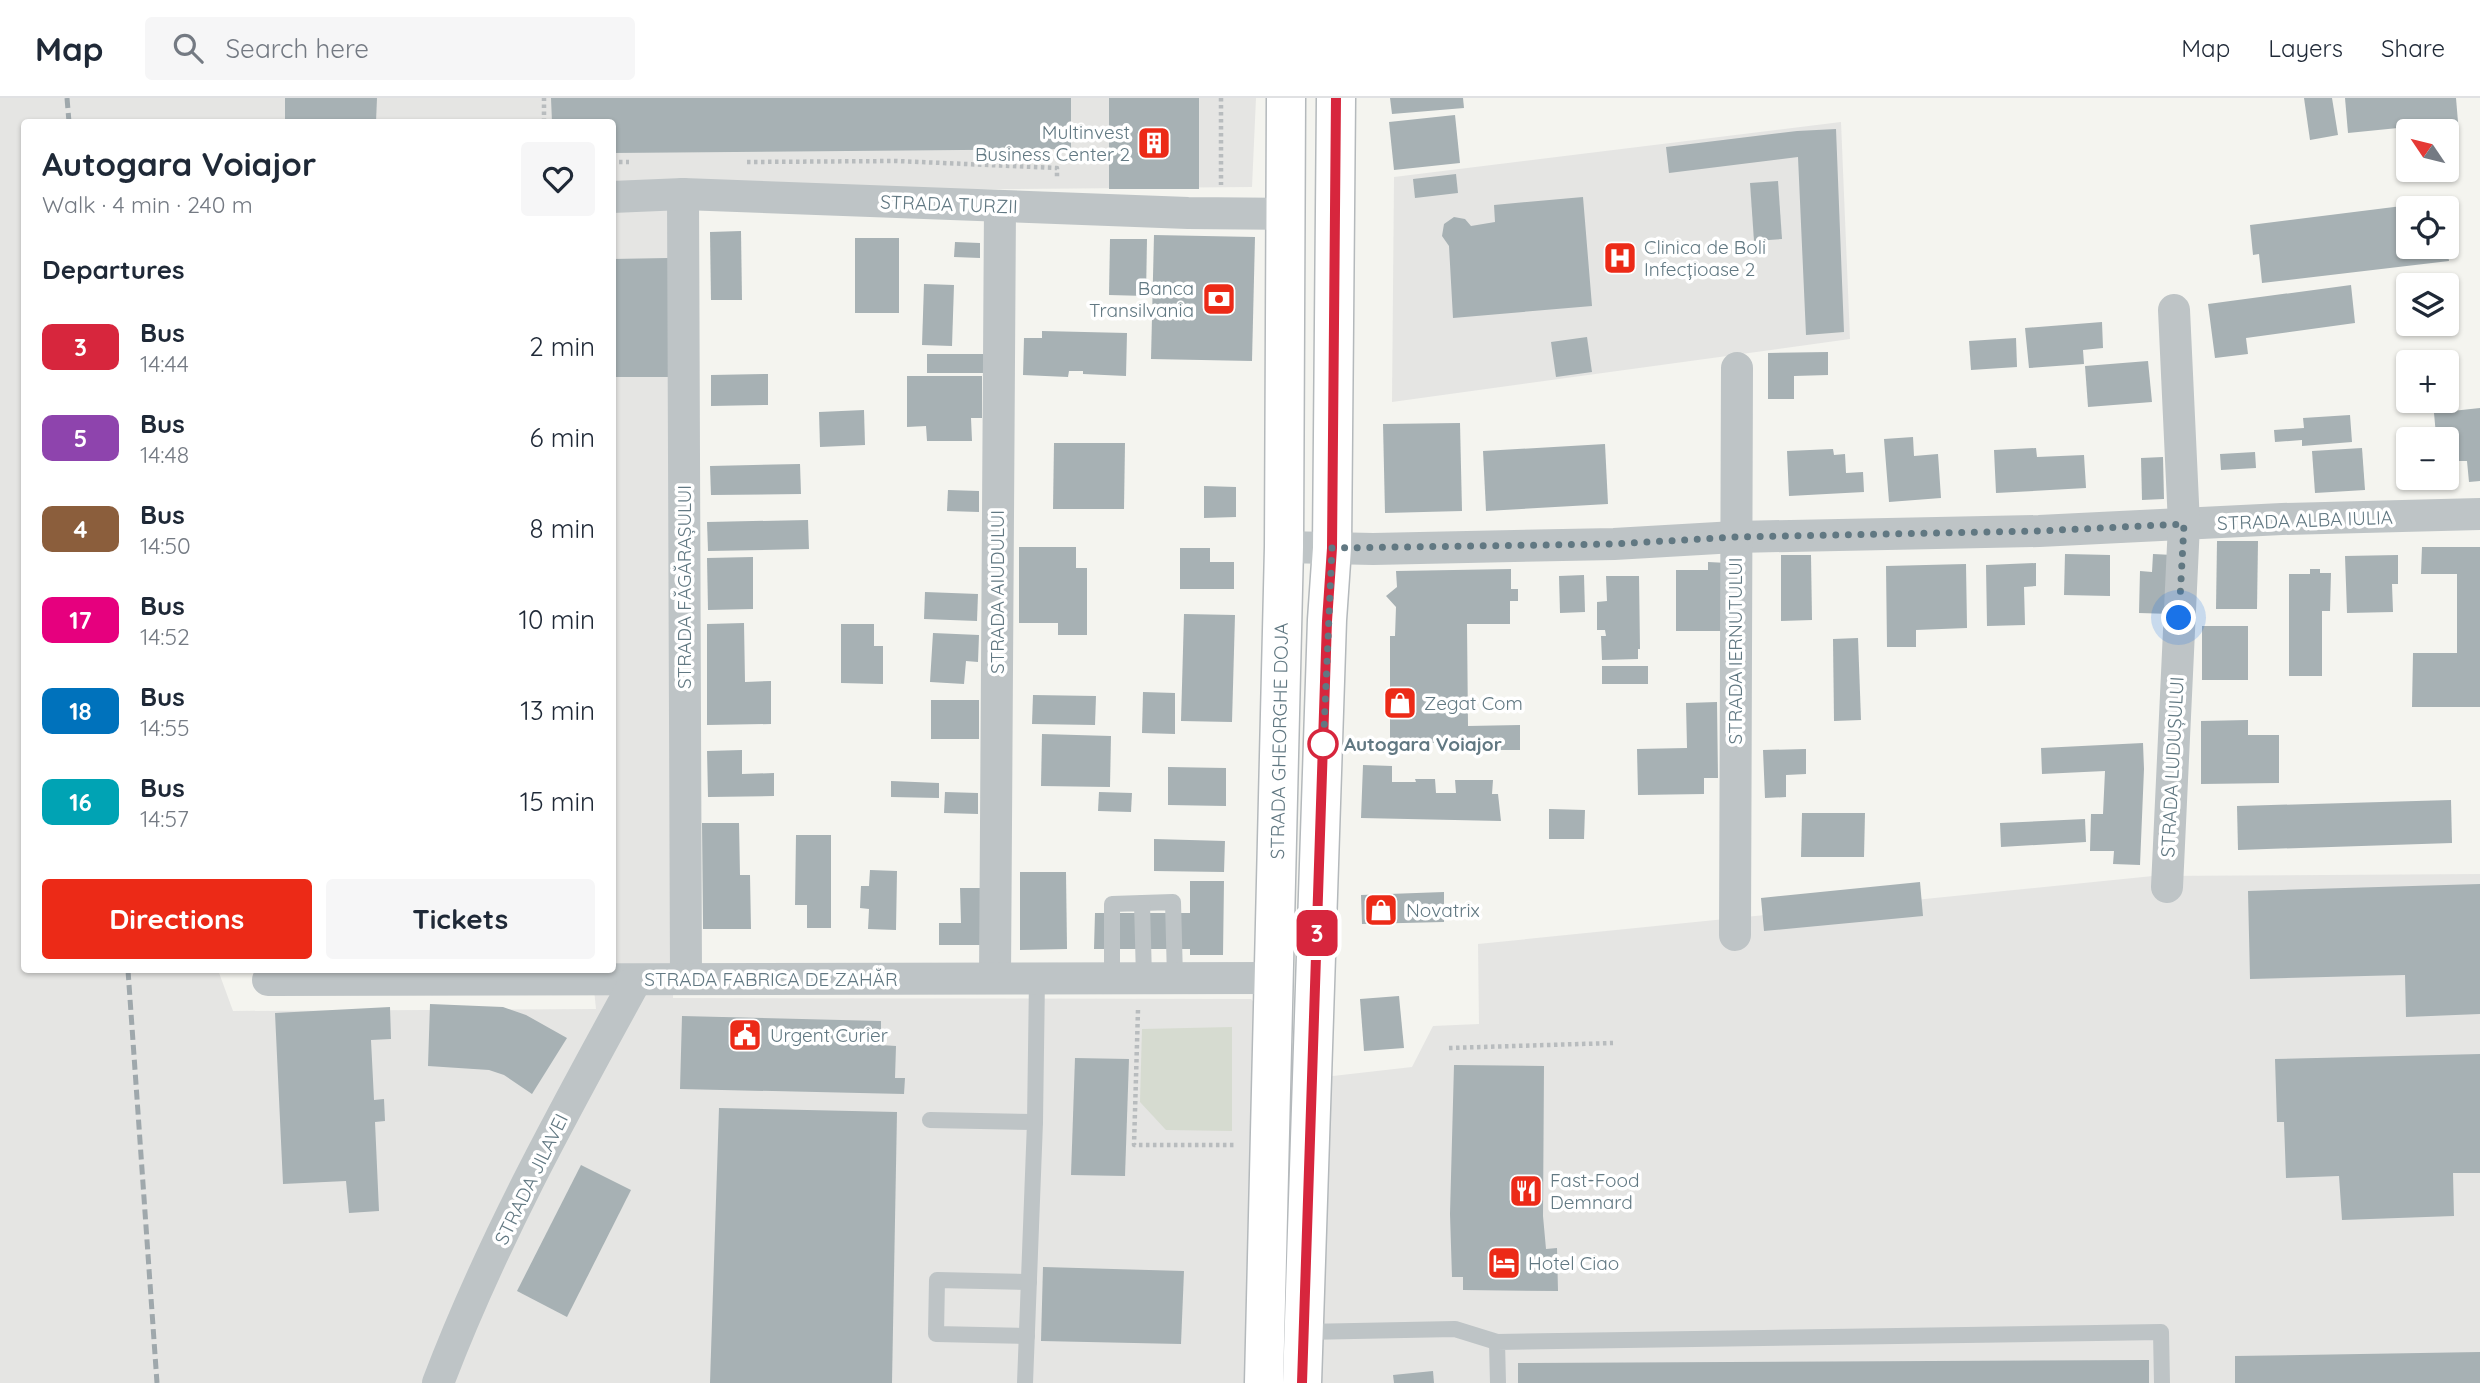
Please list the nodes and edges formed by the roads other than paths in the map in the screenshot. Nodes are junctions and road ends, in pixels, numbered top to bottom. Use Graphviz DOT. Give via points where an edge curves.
graph roads {
  1 [pos="1286,98"];
  2 [pos="1336,98"];
  3 [pos="683,194"];
  4 [pos="616,197"];
  5 [pos="999,206"];
  6 [pos="1286,214"];
  7 [pos="2174,310"];
  8 [pos="1737,368"];
  9 [pos="2480,514"];
  10 [pos="2184,524"];
  11 [pos="1735,537"];
  12 [pos="1284,547"];
  13 [pos="1332,548"];
  14 [pos="2167,887"];
  15 [pos="1142,903"];
  16 [pos="1735,935"];
  17 [pos="407,975"];
  18 [pos="995,978"];
  19 [pos="1037,978"];
  20 [pos="1112,978"];
  21 [pos="1144,978"];
  22 [pos="1175,978"];
  23 [pos="1274,978"];
  24 [pos="686,979"];
  25 [pos="636,980"];
  26 [pos="268,981"];
  27 [pos="930,1120"];
  28 [pos="1035,1122"];
  29 [pos="1029,1282"];
  30 [pos="1304,1332"];
  31 [pos="1027,1336"];
  32 [pos="1497,1342"];
  33 [pos="438,1383"];
  34 [pos="1025,1383"];
  35 [pos="1264,1383"];
  36 [pos="1303,1383"];
  37 [pos="1498,1383"];
  38 [pos="2162,1383"];
  1 -- 6 [label="main road, STRADA GHEORGHE DOJA"];
  2 -- 13 [label="main road"];
  3 -- 4 [label="street, STRADA TURZII"];
  3 -- 5 [label="street, STRADA TURZII"];
  3 -- 24 [label="street, STRADA FĂGĂRAȘULUI"];
  5 -- 6 [label="street, STRADA TURZII"];
  5 -- 18 [label="street, STRADA AIUDULUI"];
  6 -- 12 [label="main road, STRADA GHEORGHE DOJA"];
  7 -- 10 [label="street, STRADA LUDUȘULUI"];
  8 -- 11 [label="street, STRADA IERNUTULUI"];
  9 -- 10 [label="street, STRADA ALBA IULIA"];
  10 -- 11 [label="street, STRADA ALBA IULIA"];
  10 -- 14 [label="street, STRADA LUDUȘULUI"];
  11 -- 13 [label="street, STRADA ALBA IULIA" via="1614,544"];
  11 -- 16 [label="street, STRADA IERNUTULUI"];
  12 -- 13 [label="street, STRADA ALBA IULIA"];
  12 -- 23 [label="main road, STRADA GHEORGHE DOJA"];
  13 -- 30 [label="main road"];
  15 -- 20 [label="lane" via="1112,904"];
  15 -- 21 [label="lane"];
  15 -- 22 [label="lane" via="1173,902"];
  17 -- 25 [label="street, STRADA FABRICA DE ZAHĂR"];
  17 -- 26 [label="street, STRADA FABRICA DE ZAHĂR"];
  18 -- 19 [label="street, STRADA FABRICA DE ZAHĂR"];
  18 -- 24 [label="street, STRADA FABRICA DE ZAHĂR"];
  19 -- 20 [label="street, STRADA FABRICA DE ZAHĂR"];
  19 -- 28 [label="lane"];
  20 -- 21 [label="street, STRADA FABRICA DE ZAHĂR"];
  21 -- 22 [label="street, STRADA FABRICA DE ZAHĂR"];
  22 -- 23 [label="street, STRADA FABRICA DE ZAHĂR"];
  23 -- 35 [label="main road, STRADA GHEORGHE DOJA"];
  24 -- 25 [label="street, STRADA FABRICA DE ZAHĂR"];
  25 -- 33 [label="street, STRADA JILAVEI" via="531,1173"];
  27 -- 28 [label="lane"];
  28 -- 29 [label="lane"];
  29 -- 31 [label="lane"];
  29 -- 31 [label="lane" via="937,1280 936,1334"];
  30 -- 32 [label="lane" via="1455,1329"];
  30 -- 36 [label="main road"];
  31 -- 34 [label="lane"];
  32 -- 37 [label="lane"];
  32 -- 38 [label="lane" via="2161,1332"];
}
